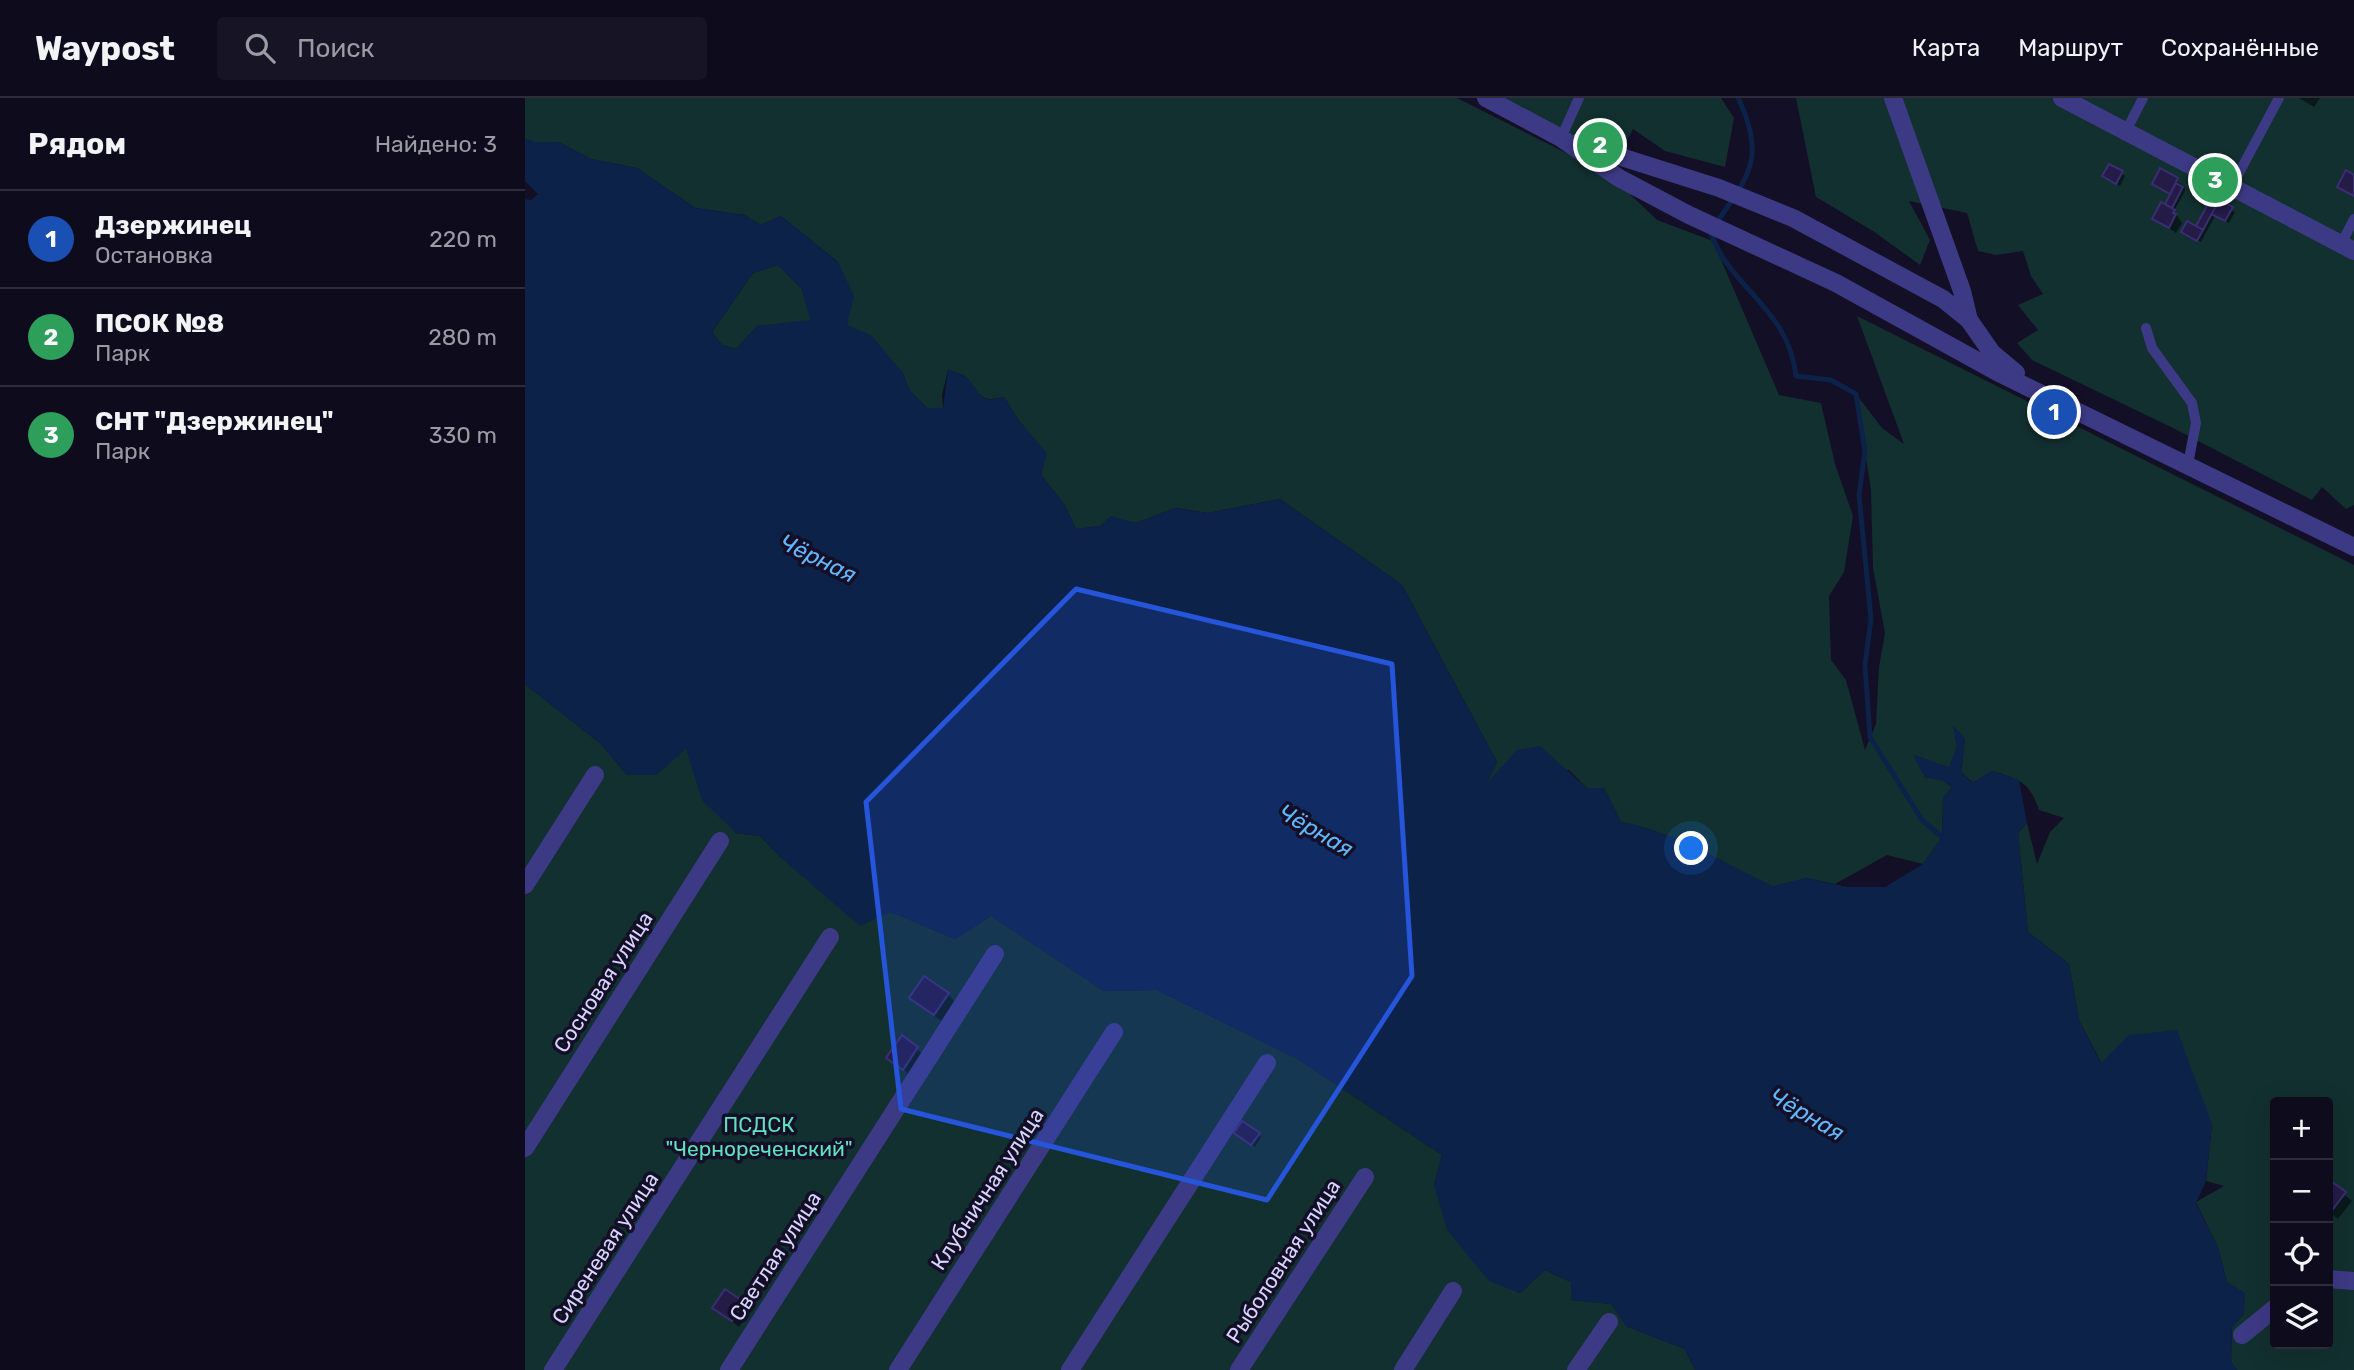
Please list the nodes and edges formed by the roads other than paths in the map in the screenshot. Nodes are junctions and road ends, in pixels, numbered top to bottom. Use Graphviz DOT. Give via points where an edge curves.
graph roads {
  1 [pos="1486,98"];
  2 [pos="1579,98"];
  3 [pos="1893,98"];
  4 [pos="2062,98"];
  5 [pos="2143,98"];
  6 [pos="2279,98"];
  7 [pos="2126,131"];
  8 [pos="1560,138"];
  9 [pos="2232,186"];
  10 [pos="2354,219"];
  11 [pos="2347,248"];
  12 [pos="1969,320"];
  13 [pos="2147,328"];
  14 [pos="2038,390"];
  15 [pos="2188,464"];
  16 [pos="2354,547"];
  17 [pos="595,775"];
  18 [pos="720,841"];
  19 [pos="525,885"];
  20 [pos="830,937"];
  21 [pos="995,954"];
  22 [pos="1114,1032"];
  23 [pos="1266,1063"];
  24 [pos="525,1148"];
  25 [pos="1364,1177"];
  26 [pos="2333,1279"];
  27 [pos="2354,1281"];
  28 [pos="1453,1291"];
  29 [pos="2270,1312"];
  30 [pos="1609,1322"];
  31 [pos="2242,1335"];
  32 [pos="1582,1368"];
  33 [pos="553,1370"];
  34 [pos="729,1370"];
  35 [pos="898,1370"];
  36 [pos="1070,1370"];
  37 [pos="1239,1370"];
  38 [pos="1403,1370"];
  1 -- 8 [label="street"];
  2 -- 8 [label="lane"];
  3 -- 12 [label="street"];
  4 -- 7 [label="street"];
  5 -- 7 [label="lane"];
  6 -- 9 [label="lane"];
  7 -- 9 [label="street"];
  8 -- 12 [label="street" via="1770,208 1943,299"];
  8 -- 14 [label="street" via="1619,178 1689,215 1836,283"];
  9 -- 11 [label="street"];
  10 -- 11 [label="lane"];
  12 -- 14 [label="street" via="1992,353"];
  13 -- 15 [label="lane" via="2152,348 2192,403 2196,423"];
  14 -- 15 [label="street"];
  15 -- 16 [label="street"];
  17 -- 19 [label="street"];
  18 -- 24 [label="street, Сосновая улица"];
  20 -- 33 [label="street, Сиреневая улица"];
  21 -- 34 [label="street, Светлая улица"];
  22 -- 35 [label="street, Клубничная улица"];
  23 -- 36 [label="street"];
  25 -- 37 [label="street, Рыболовная улица"];
  26 -- 27 [label="street"];
  28 -- 38 [label="street"];
  29 -- 31 [label="street"];
  30 -- 32 [label="street"];
}
